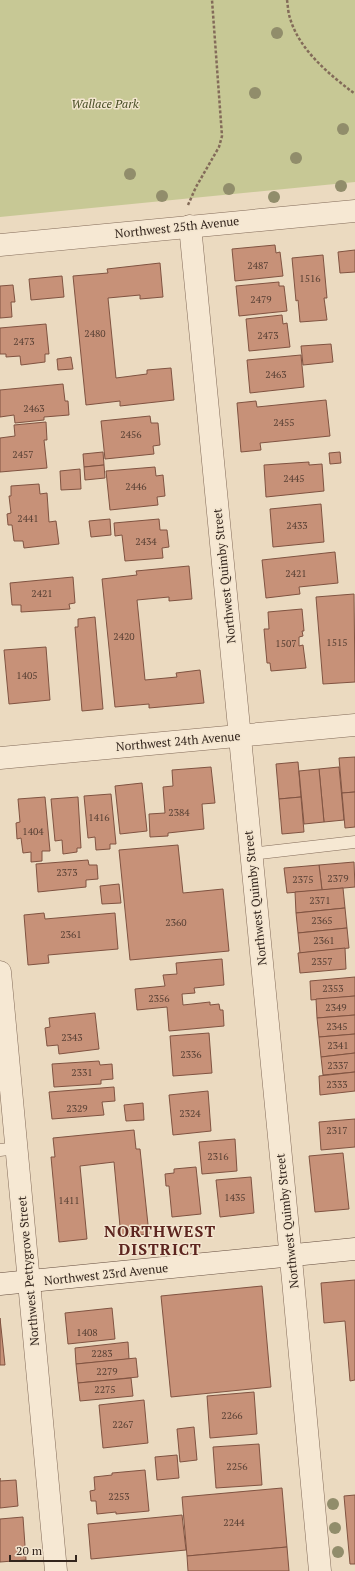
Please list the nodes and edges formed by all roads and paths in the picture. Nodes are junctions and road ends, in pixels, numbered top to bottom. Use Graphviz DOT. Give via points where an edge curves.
graph roads {
  1 [pos="212,0"];
  2 [pos="287,0"];
  3 [pos="355,94"];
  4 [pos="355,211"];
  5 [pos="190,226"];
  6 [pos="0,245"];
  7 [pos="355,725"];
  8 [pos="239,736"];
  9 [pos="0,758"];
  10 [pos="355,842"];
  11 [pos="251,854"];
  12 [pos="0,972"];
  13 [pos="8,1149"];
  14 [pos="355,1249"];
  15 [pos="291,1255"];
  16 [pos="29,1281"];
  17 [pos="0,1284"];
  18 [pos="56,1571"];
  19 [pos="320,1571"];
  1 -- 5 [label="path" via="222,136 219,147 188,203"];
  2 -- 3 [label="path" via="295,31 312,57"];
  4 -- 5 [label="street, Northwest 25th Avenue"];
  5 -- 6 [label="street, Northwest 25th Avenue"];
  5 -- 8 [label="street, Northwest Quimby Street"];
  7 -- 8 [label="street, Northwest 24th Avenue"];
  8 -- 9 [label="street, Northwest 24th Avenue"];
  8 -- 11 [label="street, Northwest Quimby Street"];
  10 -- 11 [label="lane"];
  11 -- 15 [label="street, Northwest Quimby Street"];
  12 -- 13 [label="street, Northwest Pettygrove Street"];
  13 -- 16 [label="street, Northwest Pettygrove Street"];
  14 -- 15 [label="street, Northwest 23rd Avenue"];
  15 -- 16 [label="street, Northwest 23rd Avenue"];
  15 -- 19 [label="street, Northwest Quimby Street"];
  16 -- 17 [label="street, Northwest 23rd Avenue"];
  16 -- 18 [label="street, Northwest Pettygrove Street"];
}
